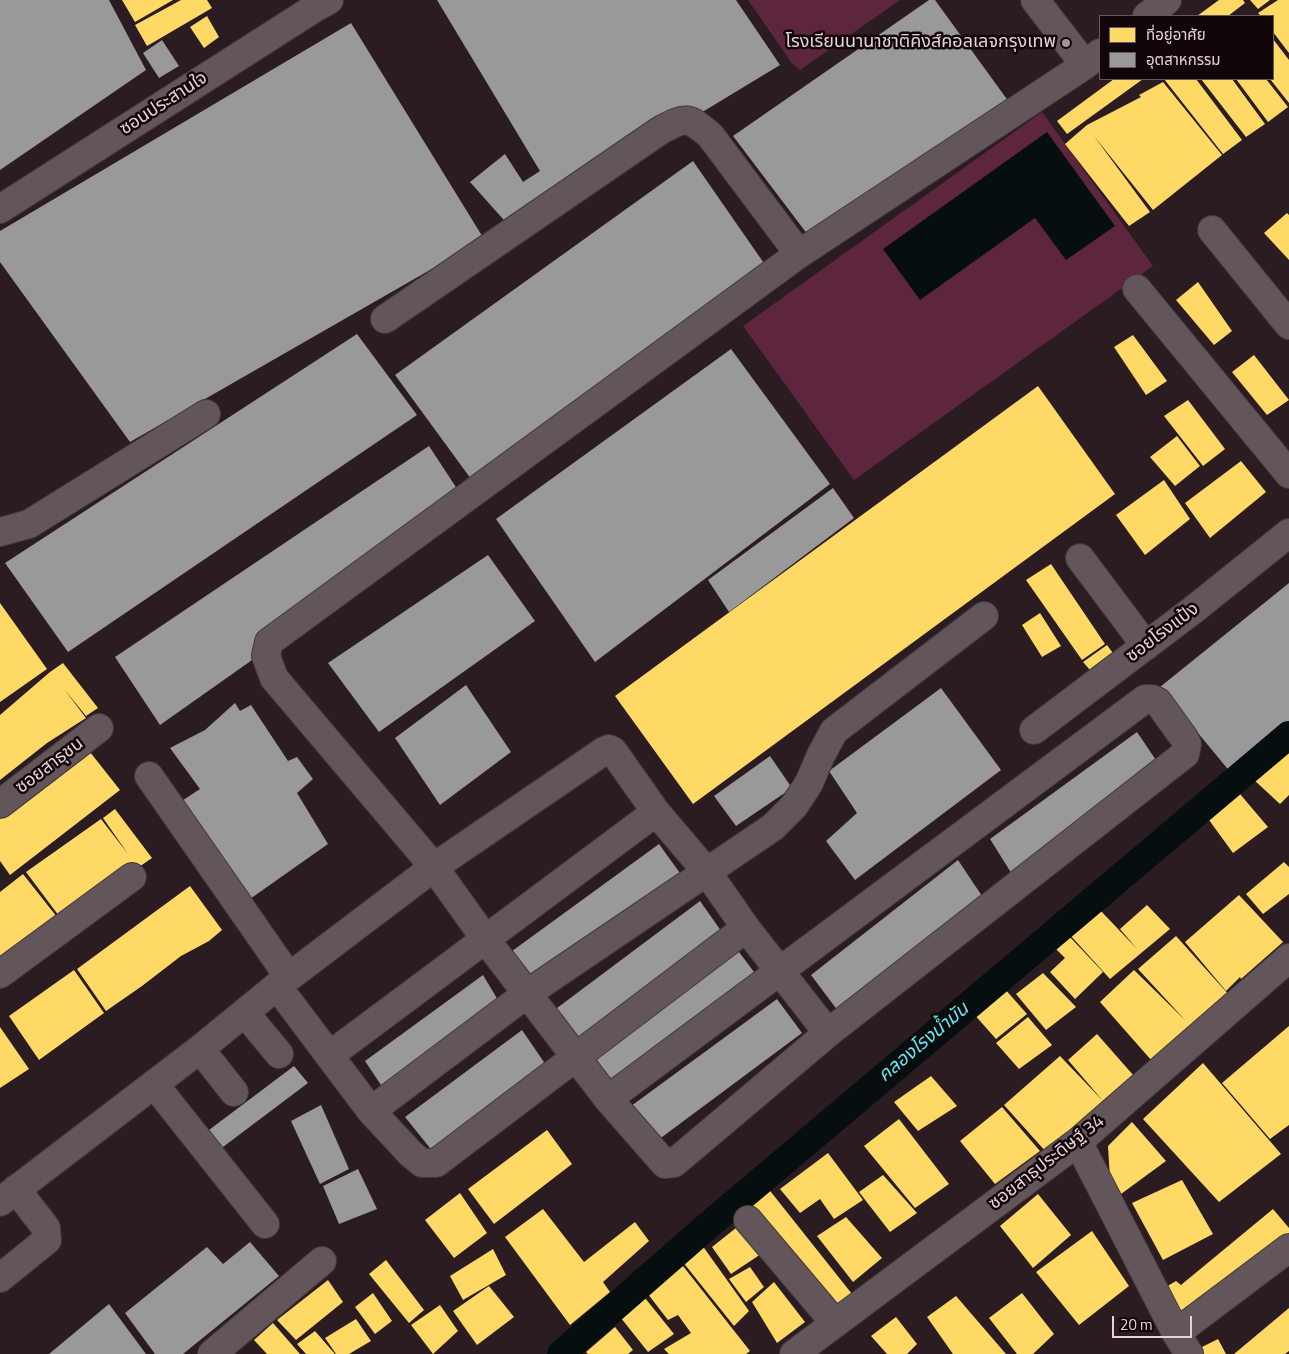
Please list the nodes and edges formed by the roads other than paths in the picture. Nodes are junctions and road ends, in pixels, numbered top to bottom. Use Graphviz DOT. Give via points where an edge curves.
graph roads {
  1 [pos="1036,0"];
  2 [pos="1167,0"];
  3 [pos="317,3"];
  4 [pos="1148,15"];
  5 [pos="1093,59"];
  6 [pos="0,208"];
  7 [pos="1212,230"];
  8 [pos="799,254"];
  9 [pos="1137,289"];
  10 [pos="385,319"];
  11 [pos="1289,325"];
  12 [pos="206,414"];
  13 [pos="1289,474"];
  14 [pos="0,532"];
  15 [pos="1289,533"];
  16 [pos="1080,558"];
  17 [pos="984,616"];
  18 [pos="1146,646"];
  19 [pos="99,728"];
  20 [pos="1034,730"];
  21 [pos="149,776"];
  22 [pos="0,804"];
  23 [pos="656,812"];
  24 [pos="434,867"];
  25 [pos="707,872"];
  26 [pos="132,877"];
  27 [pos="746,928"];
  28 [pos="486,940"];
  29 [pos="1289,958"];
  30 [pos="780,972"];
  31 [pos="0,974"];
  32 [pos="283,982"];
  33 [pos="528,993"];
  34 [pos="245,1013"];
  35 [pos="828,1034"];
  36 [pos="200,1049"];
  37 [pos="279,1054"];
  38 [pos="330,1055"];
  39 [pos="576,1057"];
  40 [pos="154,1084"];
  41 [pos="234,1092"];
  42 [pos="608,1100"];
  43 [pos="371,1111"];
  44 [pos="1078,1142"];
  45 [pos="8,1195"];
  46 [pos="748,1220"];
  47 [pos="265,1224"];
  48 [pos="1289,1248"];
  49 [pos="322,1260"];
  50 [pos="0,1278"];
  51 [pos="835,1323"];
  52 [pos="1183,1344"];
  53 [pos="212,1354"];
  54 [pos="794,1354"];
  1 -- 5 [label="street"];
  2 -- 4 [label="street"];
  3 -- 6 [label="street, ซอนประสานใจ"];
  5 -- 8 [label="street"];
  7 -- 11 [label="street"];
  8 -- 10 [label="street" via="710,135 693,121 678,121"];
  8 -- 24 [label="street" via="269,642 266,656 274,678"];
  9 -- 13 [label="street"];
  12 -- 14 [label="street" via="29,524"];
  15 -- 18 [label="street, ซอยโรงแป้ง"];
  16 -- 18 [label="street"];
  17 -- 25 [label="street" via="834,731 794,806 773,827"];
  18 -- 20 [label="street, ซอยโรงแป้ง"];
  19 -- 22 [label="street, ซอยสาธุชน"];
  21 -- 32 [label="street"];
  23 -- 24 [label="street" via="609,749"];
  23 -- 25 [label="street"];
  23 -- 28 [label="street"];
  24 -- 28 [label="street"];
  24 -- 32 [label="street"];
  25 -- 27 [label="street"];
  25 -- 33 [label="street"];
  26 -- 31 [label="street"];
  27 -- 30 [label="street"];
  27 -- 39 [label="street"];
  28 -- 33 [label="street"];
  28 -- 38 [label="street"];
  29 -- 44 [label="street, ซอยสาธุประดิษฐ์ 34"];
  30 -- 35 [label="street"];
  30 -- 35 [label="street" via="1145,699 1158,702 1184,738 1187,744 1185,754"];
  30 -- 42 [label="street"];
  32 -- 34 [label="street"];
  32 -- 38 [label="street"];
  33 -- 39 [label="street"];
  33 -- 43 [label="street"];
  34 -- 36 [label="street"];
  34 -- 37 [label="street"];
  35 -- 42 [label="street" via="674,1163 665,1164"];
  36 -- 40 [label="street"];
  36 -- 41 [label="street"];
  38 -- 43 [label="street"];
  39 -- 42 [label="street"];
  39 -- 43 [label="street" via="436,1163 422,1163"];
  40 -- 45 [label="street"];
  40 -- 47 [label="street"];
  44 -- 51 [label="street, ซอยสาธุประดิษฐ์ 34"];
  44 -- 52 [label="street"];
  45 -- 50 [label="street" via="46,1228 47,1240"];
  46 -- 51 [label="street"];
  48 -- 52 [label="street"];
  49 -- 53 [label="street"];
  51 -- 54 [label="street, ซอยสาธุประดิษฐ์ 34"];
}
